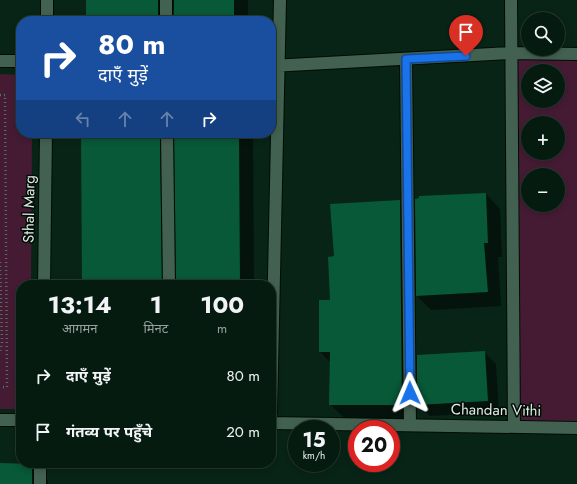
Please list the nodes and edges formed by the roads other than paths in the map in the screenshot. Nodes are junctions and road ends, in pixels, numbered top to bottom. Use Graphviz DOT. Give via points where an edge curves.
graph roads {
  1 [pos="47,0"];
  2 [pos="166,0"];
  3 [pos="280,0"];
  4 [pos="511,0"];
  5 [pos="47,16"];
  6 [pos="166,16"];
  7 [pos="512,53"];
  8 [pos="276,54"];
  9 [pos="577,54"];
  10 [pos="406,59"];
  11 [pos="0,61"];
  12 [pos="16,61"];
  13 [pos="276,67"];
  14 [pos="46,138"];
  15 [pos="168,138"];
  16 [pos="274,138"];
  17 [pos="44,280"];
  18 [pos="169,280"];
  19 [pos="273,280"];
  20 [pos="0,420"];
  21 [pos="16,420"];
  22 [pos="276,423"];
  23 [pos="410,425"];
  24 [pos="514,427"];
  25 [pos="577,428"];
  26 [pos="40,468"];
  27 [pos="40,484"];
  1 -- 5 [label="street"];
  2 -- 6 [label="street"];
  3 -- 8 [label="street"];
  4 -- 7 [label="street"];
  7 -- 9 [label="street"];
  7 -- 10 [label="street"];
  7 -- 24 [label="street"];
  10 -- 13 [label="street"];
  10 -- 23 [label="street"];
  11 -- 12 [label="street"];
  14 -- 17 [label="street, Sthal Marg"];
  15 -- 18 [label="street"];
  16 -- 19 [label="street"];
  20 -- 21 [label="street"];
  22 -- 23 [label="street, Chandan Vithi"];
  23 -- 24 [label="street, Chandan Vithi"];
  24 -- 25 [label="street, Chandan Vithi"];
  26 -- 27 [label="street"];
}
